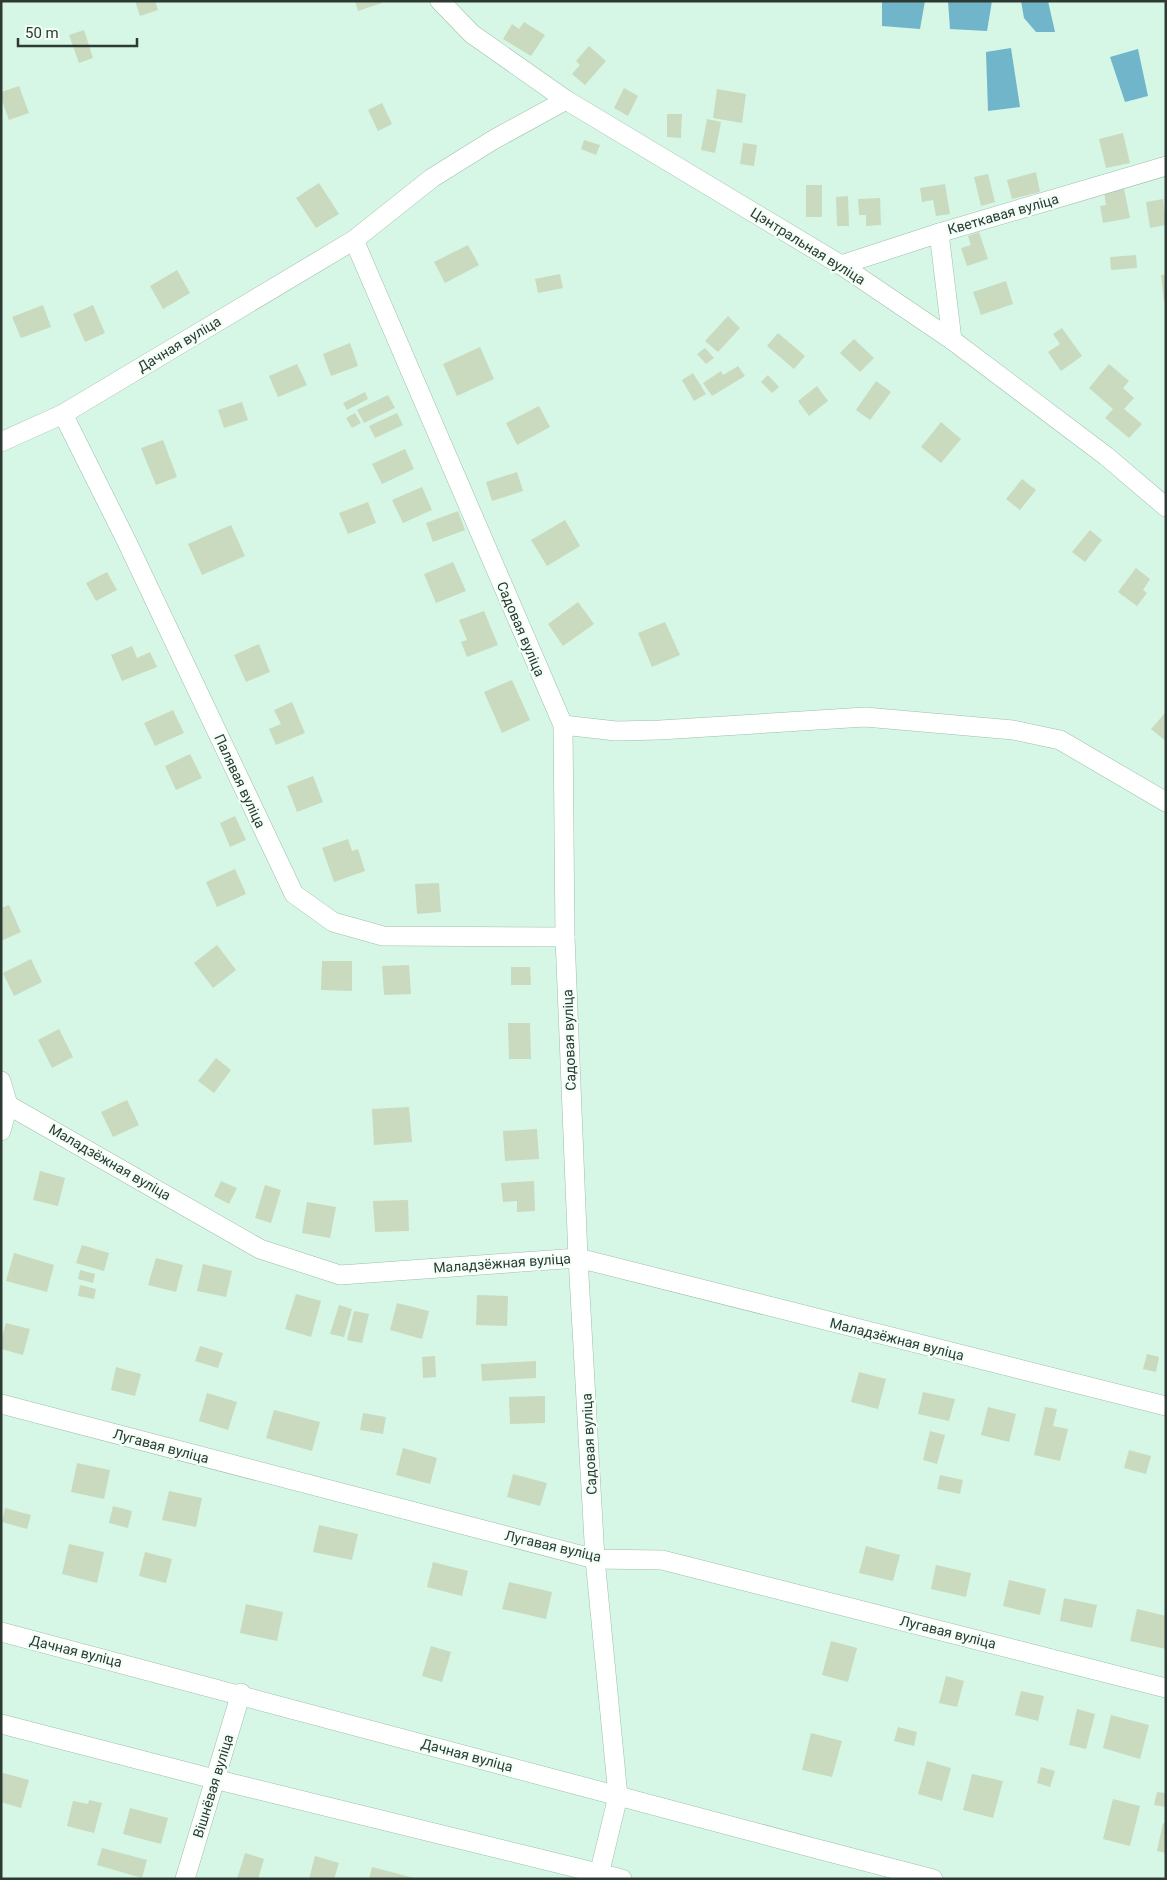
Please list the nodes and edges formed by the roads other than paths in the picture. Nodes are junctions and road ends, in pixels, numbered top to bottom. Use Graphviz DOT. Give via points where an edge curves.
graph roads {
  1 [pos="440,1"];
  2 [pos="566,100"];
  3 [pos="1166,166"];
  4 [pos="939,233"];
  5 [pos="354,240"];
  6 [pos="841,265"];
  7 [pos="952,340"];
  8 [pos="63,414"];
  9 [pos="1,442"];
  10 [pos="1166,507"];
  11 [pos="563,725"];
  12 [pos="1165,800"];
  13 [pos="566,937"];
  14 [pos="1,1081"];
  15 [pos="5,1104"];
  16 [pos="1,1131"];
  17 [pos="578,1258"];
  18 [pos="1,1404"];
  19 [pos="1166,1406"];
  20 [pos="595,1559"];
  21 [pos="1,1632"];
  22 [pos="1166,1688"];
  23 [pos="241,1693"];
  24 [pos="1,1724"];
  25 [pos="214,1779"];
  26 [pos="618,1796"];
  27 [pos="599,1876"];
  28 [pos="184,1879"];
  29 [pos="622,1879"];
  30 [pos="933,1879"];
  1 -- 2 [label="street, Цэнтральная вуліца" via="472,34"];
  2 -- 5 [label="street, Дачная вуліца" via="432,178"];
  2 -- 6 [label="street, Цэнтральная вуліца"];
  3 -- 4 [label="street, Кветкавая вуліца"];
  4 -- 6 [label="street, Кветкавая вуліца"];
  4 -- 7 [label="street"];
  5 -- 8 [label="street, Дачная вуліца"];
  5 -- 11 [label="street, Садовая вуліца"];
  6 -- 7 [label="street, Цэнтральная вуліца"];
  7 -- 10 [label="street, Цэнтральная вуліца" via="1106,456"];
  8 -- 9 [label="street, Дачная вуліца"];
  8 -- 13 [label="street, Палявая вуліца" via="294,894 333,922 383,936"];
  11 -- 12 [label="street" via="616,731 865,717 1013,730 1060,740"];
  11 -- 13 [label="street, Садовая вуліца"];
  13 -- 17 [label="street, Садовая вуліца"];
  14 -- 15 [label="street"];
  15 -- 16 [label="street"];
  15 -- 17 [label="street, Маладзёжная вуліца" via="260,1249 340,1275"];
  17 -- 19 [label="street, Маладзёжная вуліца"];
  17 -- 20 [label="street, Садовая вуліца"];
  18 -- 20 [label="street, Лугавая вуліца"];
  20 -- 22 [label="street, Лугавая вуліца" via="662,1560"];
  20 -- 26 [label="street, Садовая вуліца"];
  21 -- 23 [label="street, Дачная вуліца"];
  23 -- 25 [label="street, Вішнёвая вуліца"];
  23 -- 26 [label="street, Дачная вуліца"];
  24 -- 25 [label="street"];
  25 -- 27 [label="street"];
  25 -- 28 [label="street, Вішнёвая вуліца"];
  26 -- 27 [label="street, Садовая вуліца"];
  26 -- 30 [label="street, Дачная вуліца"];
  27 -- 29 [label="street"];
}
